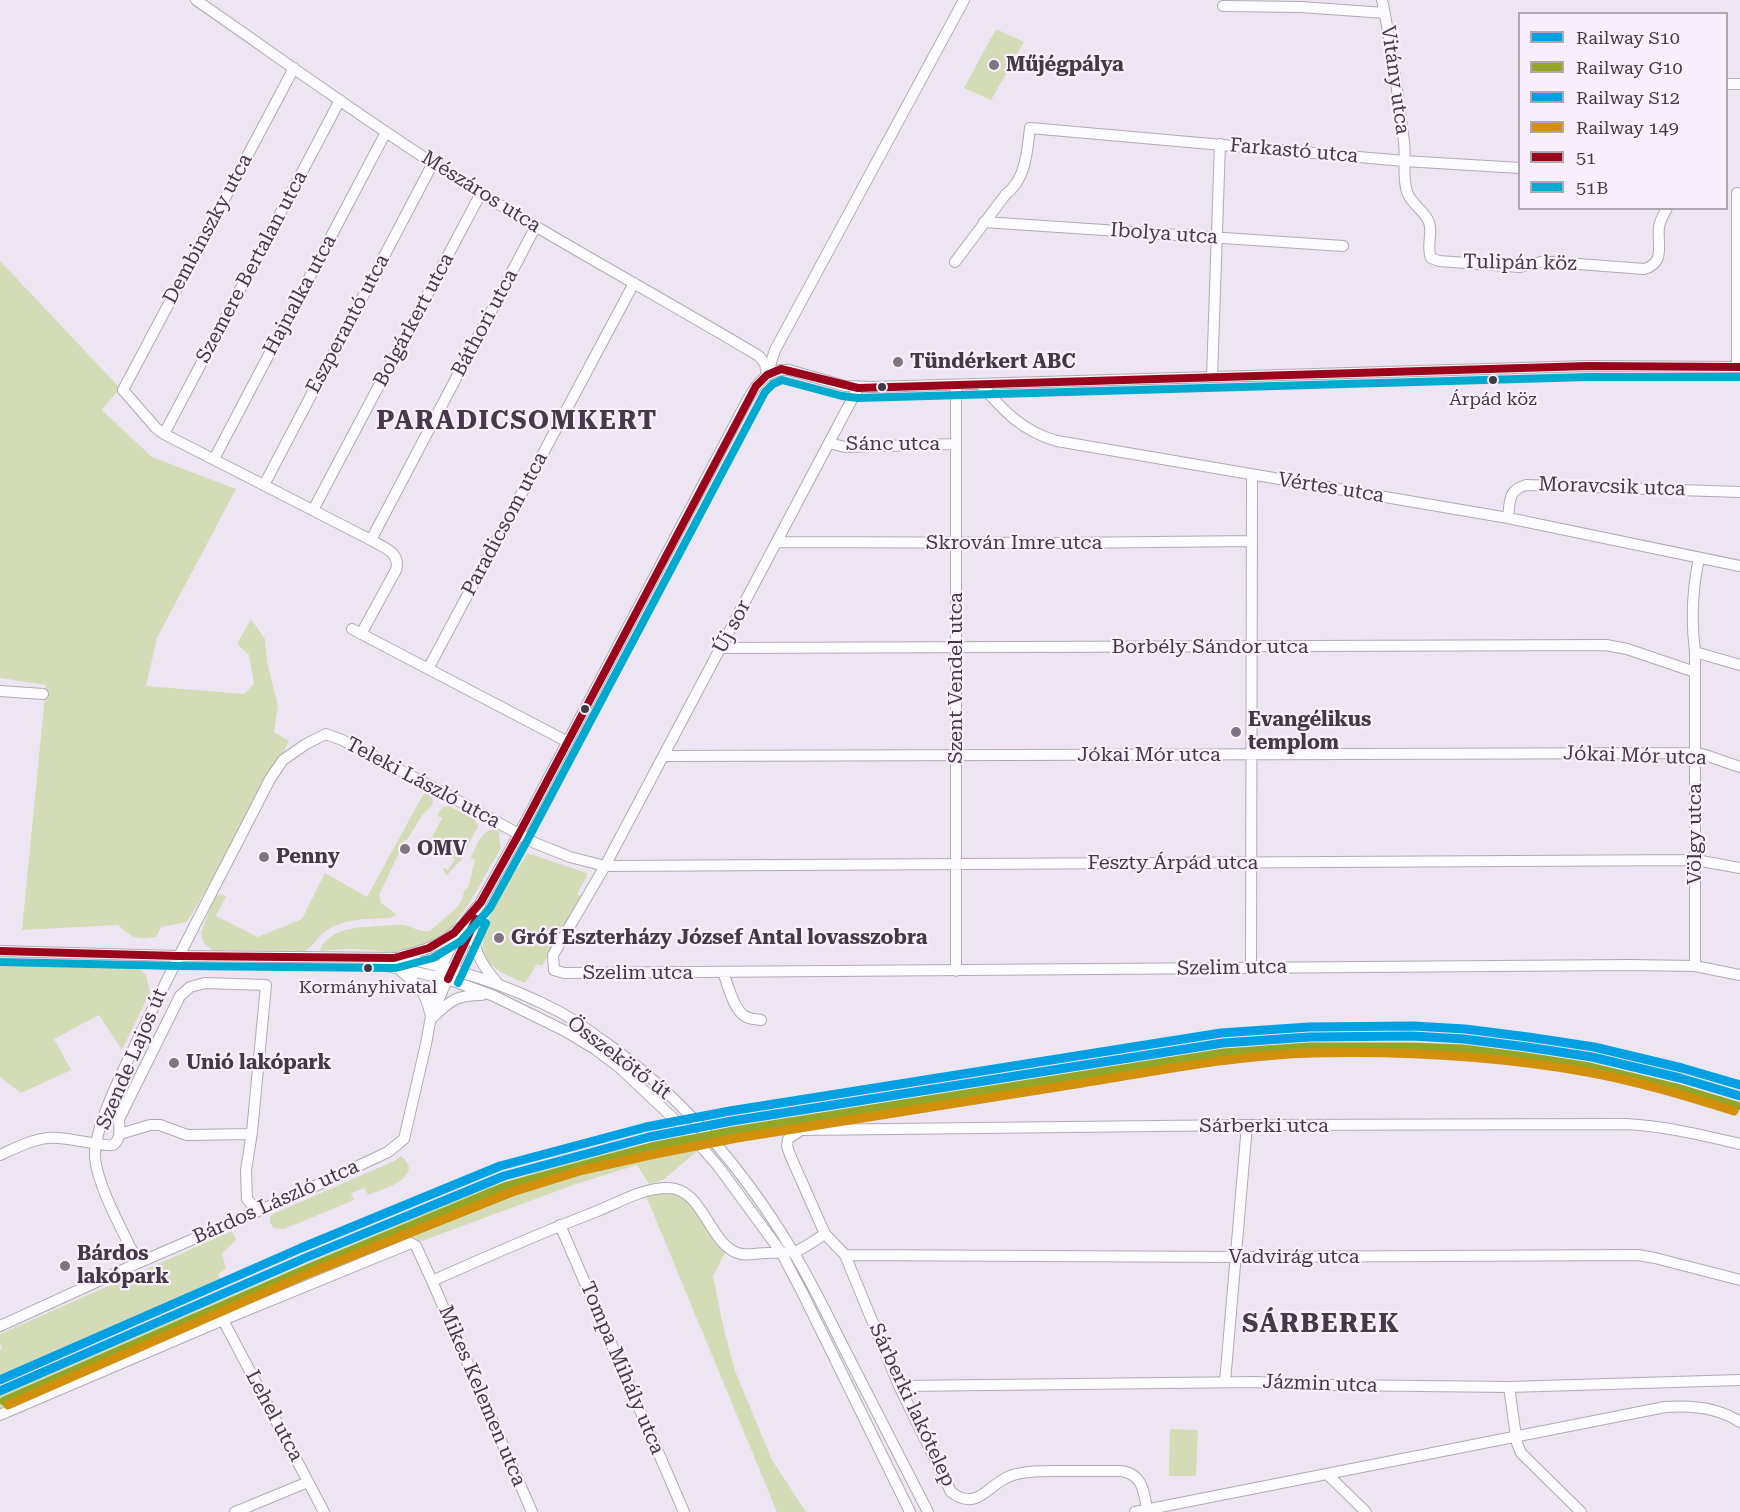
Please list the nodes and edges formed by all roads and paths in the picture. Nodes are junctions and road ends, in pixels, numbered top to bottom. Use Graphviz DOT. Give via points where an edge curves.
graph roads {
  1 [pos="196,0"];
  2 [pos="1382,0"];
  3 [pos="964,1"];
  4 [pos="1222,6"];
  5 [pos="1385,13"];
  6 [pos="294,68"];
  7 [pos="340,100"];
  8 [pos="386,132"];
  9 [pos="1220,144"];
  10 [pos="1404,161"];
  11 [pos="433,163"];
  12 [pos="1518,168"];
  13 [pos="1734,192"];
  14 [pos="481,193"];
  15 [pos="1666,210"];
  16 [pos="984,222"];
  17 [pos="536,226"];
  18 [pos="1217,238"];
  19 [pos="1343,246"];
  20 [pos="955,262"];
  21 [pos="634,283"];
  22 [pos="1739,367"];
  23 [pos="767,375"];
  24 [pos="1212,377"];
  25 [pos="981,385"];
  26 [pos="956,386"];
  27 [pos="858,388"];
  28 [pos="164,434"];
  29 [pos="829,443"];
  30 [pos="956,444"];
  31 [pos="214,459"];
  32 [pos="1252,475"];
  33 [pos="264,485"];
  34 [pos="1740,492"];
  35 [pos="313,510"];
  36 [pos="1508,518"];
  37 [pos="371,540"];
  38 [pos="1252,540"];
  39 [pos="777,542"];
  40 [pos="956,543"];
  41 [pos="1699,558"];
  42 [pos="1740,566"];
  43 [pos="1251,647"];
  44 [pos="721,648"];
  45 [pos="956,648"];
  46 [pos="1695,652"];
  47 [pos="1740,665"];
  48 [pos="428,669"];
  49 [pos="1695,672"];
  50 [pos="0,691"];
  51 [pos="42,693"];
  52 [pos="326,734"];
  53 [pos="568,742"];
  54 [pos="1695,753"];
  55 [pos="1251,755"];
  56 [pos="664,756"];
  57 [pos="956,756"];
  58 [pos="1740,767"];
  59 [pos="519,834"];
  60 [pos="1696,860"];
  61 [pos="1251,862"];
  62 [pos="956,865"];
  63 [pos="605,866"];
  64 [pos="1740,868"];
  65 [pos="469,923"];
  66 [pos="0,951"];
  67 [pos="178,956"];
  68 [pos="395,963"];
  69 [pos="1695,966"];
  70 [pos="1251,968"];
  71 [pos="554,970"];
  72 [pos="956,971"];
  73 [pos="723,972"];
  74 [pos="445,973"];
  75 [pos="1740,975"];
  76 [pos="497,991"];
  77 [pos="431,1019"];
  78 [pos="761,1020"];
  79 [pos="1247,1125"];
  80 [pos="120,1134"];
  81 [pos="251,1134"];
  82 [pos="788,1139"];
  83 [pos="97,1143"];
  84 [pos="1740,1144"];
  85 [pos="0,1155"];
  86 [pos="257,1211"];
  87 [pos="560,1225"];
  88 [pos="825,1234"];
  89 [pos="781,1252"];
  90 [pos="793,1252"];
  91 [pos="845,1255"];
  92 [pos="1237,1257"];
  93 [pos="138,1263"];
  94 [pos="1740,1280"];
  95 [pos="432,1281"];
  96 [pos="223,1320"];
  97 [pos="1,1324"];
  98 [pos="1740,1380"];
  99 [pos="1225,1382"];
  100 [pos="899,1386"];
  101 [pos="1509,1387"];
  102 [pos="0,1415"];
  103 [pos="1740,1422"];
  104 [pos="1517,1435"];
  105 [pos="1327,1474"];
  106 [pos="308,1482"];
  107 [pos="1147,1509"];
  108 [pos="1161,1509"];
  109 [pos="1578,1509"];
  110 [pos="235,1512"];
  111 [pos="324,1512"];
  112 [pos="532,1512"];
  113 [pos="684,1512"];
  114 [pos="910,1512"];
  115 [pos="928,1512"];
  116 [pos="1135,1512"];
  117 [pos="1366,1512"];
  1 -- 6 [label="street, Mészáros utca"];
  2 -- 5 [label="street, Vitány utca"];
  3 -- 23 [label="street, Bárdos László utca" via="775,350"];
  4 -- 5 [label="street"];
  5 -- 10 [label="street, Vitány utca"];
  6 -- 7 [label="street, Mészáros utca"];
  6 -- 28 [label="street, Dembinszky utca" via="123,390"];
  7 -- 8 [label="street, Mészáros utca"];
  7 -- 28 [label="street, Szemere Bertalan utca"];
  8 -- 11 [label="street, Mészáros utca"];
  8 -- 31 [label="street, Hajnalka utca"];
  9 -- 10 [label="street, Farkastó utca"];
  9 -- 16 [label="street, Farkastó utca" via="1030,128 1027,155 1016,187"];
  9 -- 18 [label="street"];
  10 -- 12 [label="street, Farkastó utca"];
  10 -- 15 [label="street, Tulipán köz" via="1406,189 1429,222 1428,251 1431,258 1439,261 1520,267 1552,262 1644,269 1658,259 1659,226"];
  11 -- 14 [label="street, Mészáros utca"];
  11 -- 33 [label="street, Eszperantó utca"];
  13 -- 22 [label="street"];
  14 -- 17 [label="street, Mészáros utca"];
  14 -- 35 [label="street, Bolgárkert utca"];
  16 -- 18 [label="street, Ibolya utca"];
  16 -- 20 [label="street"];
  17 -- 21 [label="street, Mészáros utca"];
  17 -- 37 [label="street, Báthori utca"];
  18 -- 19 [label="street, Ibolya utca"];
  18 -- 24 [label="street"];
  21 -- 23 [label="street, Mészáros utca" via="759,356"];
  21 -- 48 [label="street, Paradicsom utca"];
  22 -- 24 [label="street" via="1588,366"];
  23 -- 27 [label="street" via="789,370"];
  23 -- 53 [label="street, Bárdos László utca" via="748,399"];
  24 -- 25 [label="street"];
  25 -- 26 [label="street"];
  25 -- 32 [label="street, Vértes utca" via="1008,415 1042,437"];
  26 -- 27 [label="street"];
  26 -- 30 [label="street, Szent Vendel utca"];
  27 -- 29 [label="street, Új sor"];
  28 -- 31 [label="street"];
  29 -- 30 [label="street, Sánc utca" via="845,447"];
  29 -- 39 [label="street, Új sor"];
  30 -- 40 [label="street, Szent Vendel utca"];
  31 -- 33 [label="street"];
  32 -- 36 [label="street, Vértes utca"];
  32 -- 38 [label="street"];
  33 -- 35 [label="street"];
  34 -- 36 [label="street, Moravcsik utca" via="1526,485 1514,491"];
  35 -- 37 [label="street"];
  36 -- 41 [label="street, Vértes utca"];
  37 -- 48 [label="street" via="398,561 356,631"];
  38 -- 40 [label="street, Skrován Imre utca"];
  38 -- 43 [label="street"];
  39 -- 40 [label="street, Skrován Imre utca"];
  39 -- 44 [label="street, Új sor"];
  40 -- 45 [label="street, Szent Vendel utca"];
  41 -- 42 [label="street, Vértes utca"];
  41 -- 46 [label="street, Völgy utca" via="1693,586"];
  43 -- 45 [label="street, Borbély Sándor utca"];
  43 -- 49 [label="street, Borbély Sándor utca" via="1606,645"];
  43 -- 55 [label="street"];
  44 -- 45 [label="street, Borbély Sándor utca"];
  44 -- 56 [label="street, Új sor"];
  45 -- 57 [label="street, Szent Vendel utca"];
  46 -- 47 [label="street"];
  46 -- 49 [label="street, Völgy utca"];
  48 -- 53 [label="street"];
  49 -- 54 [label="street, Völgy utca"];
  50 -- 51 [label="street"];
  52 -- 59 [label="street, Teleki László utca"];
  52 -- 67 [label="street, Szende Lajos út" via="288,756 276,770"];
  53 -- 59 [label="street, Bárdos László utca"];
  54 -- 55 [label="street, Jókai Mór utca"];
  54 -- 58 [label="street, Jókai Mór utca"];
  54 -- 60 [label="street, Völgy utca"];
  55 -- 57 [label="street, Jókai Mór utca"];
  55 -- 61 [label="street"];
  56 -- 57 [label="street, Jókai Mór utca"];
  56 -- 63 [label="street, Új sor"];
  57 -- 62 [label="street, Szent Vendel utca"];
  59 -- 63 [label="street, Teleki László utca" via="549,850"];
  59 -- 65 [label="street, Bárdos László utca"];
  60 -- 61 [label="street, Feszty Árpád utca"];
  60 -- 64 [label="street, Feszty Árpád utca"];
  60 -- 69 [label="street, Völgy utca"];
  61 -- 62 [label="street, Feszty Árpád utca"];
  61 -- 70 [label="street"];
  62 -- 63 [label="street, Feszty Árpád utca"];
  62 -- 72 [label="street, Szent Vendel utca"];
  63 -- 71 [label="street, Új sor" via="553,955"];
  65 -- 68 [label="street"];
  65 -- 74 [label="street, Bárdos László utca"];
  65 -- 76 [label="street" via="476,952"];
  66 -- 67 [label="street"];
  67 -- 68 [label="street" via="297,956"];
  67 -- 83 [label="street, Szende Lajos út" via="119,1080"];
  68 -- 74 [label="street, Összekötő út"];
  68 -- 77 [label="street" via="423,991"];
  69 -- 70 [label="street, Szelim utca"];
  69 -- 75 [label="street, Szelim utca"];
  70 -- 72 [label="street, Szelim utca"];
  71 -- 73 [label="street, Szelim utca"];
  72 -- 73 [label="street, Szelim utca"];
  73 -- 78 [label="street" via="742,1014"];
  74 -- 76 [label="street, Összekötő út"];
  74 -- 77 [label="street, Bárdos László utca"];
  76 -- 77 [label="street" via="457,998"];
  76 -- 89 [label="street, Összekötő út" via="595,1049 649,1094 718,1166"];
  76 -- 90 [label="street, Összekötő út" via="557,1011 654,1081 720,1150"];
  77 -- 86 [label="street, Bárdos László utca" via="404,1139 388,1152"];
  79 -- 82 [label="street, Sárberki utca" via="801,1130"];
  79 -- 84 [label="street, Sárberki utca" via="1654,1125"];
  79 -- 92 [label="street"];
  80 -- 81 [label="street" via="150,1125 187,1135"];
  80 -- 81 [label="street" via="119,1119 180,996 190,987 205,983 266,985"];
  80 -- 83 [label="street" via="107,1147"];
  81 -- 86 [label="street" via="246,1170 248,1199"];
  82 -- 88 [label="street, Sárberki lakótelep" via="790,1155"];
  83 -- 85 [label="street" via="54,1137 32,1141"];
  83 -- 93 [label="street, Szende Lajos út" via="95,1158 101,1181"];
  86 -- 93 [label="street, Bárdos László utca"];
  87 -- 89 [label="street" via="644,1191 669,1188 693,1200 720,1239 736,1253"];
  87 -- 95 [label="street"];
  87 -- 113 [label="street, Tompa Mihály utca"];
  88 -- 90 [label="street"];
  88 -- 91 [label="street, Sárberki lakótelep"];
  89 -- 90 [label="street"];
  89 -- 114 [label="street, Összekötő út"];
  90 -- 115 [label="street, Összekötő út"];
  91 -- 92 [label="street, Vadvirág utca"];
  91 -- 100 [label="street, Sárberki lakótelep"];
  92 -- 94 [label="street, Vadvirág utca" via="1638,1255"];
  92 -- 99 [label="street"];
  93 -- 97 [label="street, Bárdos László utca"];
  95 -- 96 [label="street, Mikes Kelemen utca" via="411,1243"];
  95 -- 112 [label="street, Mikes Kelemen utca"];
  96 -- 102 [label="street"];
  96 -- 106 [label="street, Lehel utca"];
  98 -- 101 [label="street, Jázmin utca"];
  99 -- 100 [label="street, Jázmin utca"];
  99 -- 101 [label="street, Jázmin utca"];
  100 -- 107 [label="street, Sárberki lakótelep" via="951,1492 962,1503 976,1504 1005,1478 1017,1474 1120,1471 1139,1480"];
  101 -- 104 [label="street"];
  103 -- 104 [label="street" via="1729,1414 1701,1407 1675,1406"];
  104 -- 105 [label="street"];
  104 -- 109 [label="street" via="1521,1453"];
  105 -- 108 [label="street"];
  105 -- 117 [label="street"];
  106 -- 110 [label="street"];
  106 -- 111 [label="street, Lehel utca"];
  107 -- 108 [label="street"];
  107 -- 116 [label="street"];
}
